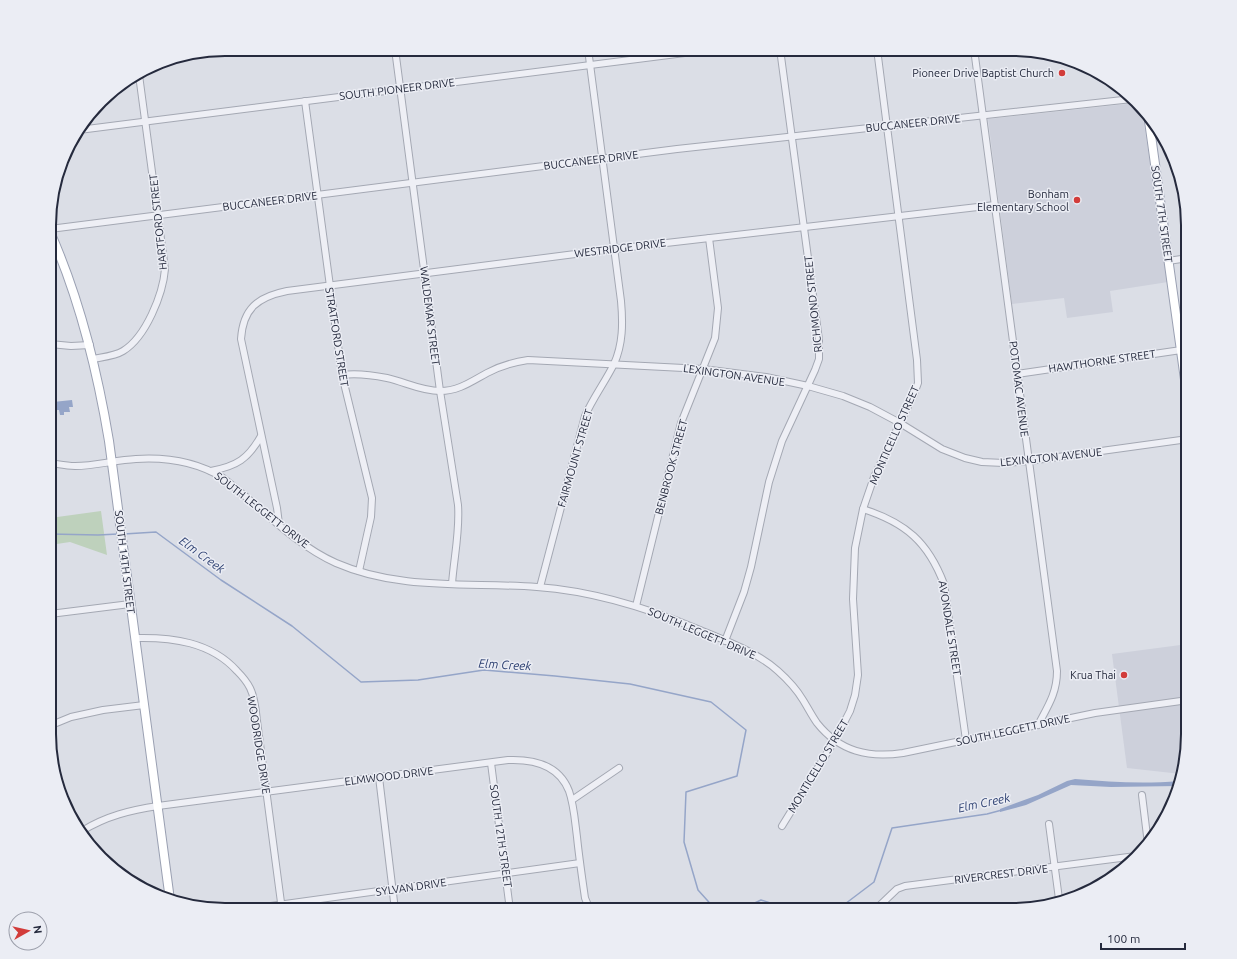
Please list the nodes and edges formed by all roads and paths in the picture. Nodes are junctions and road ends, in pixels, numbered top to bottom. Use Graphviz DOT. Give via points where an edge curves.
graph roads {
  1 [pos="396,56"];
  2 [pos="589,56"];
  3 [pos="657,56"];
  4 [pos="781,56"];
  5 [pos="878,56"];
  6 [pos="975,56"];
  7 [pos="590,64"];
  8 [pos="140,80"];
  9 [pos="401,88"];
  10 [pos="1125,100"];
  11 [pos="305,101"];
  12 [pos="982,116"];
  13 [pos="145,121"];
  14 [pos="887,125"];
  15 [pos="1150,128"];
  16 [pos="86,129"];
  17 [pos="792,136"];
  18 [pos="603,158"];
  19 [pos="412,183"];
  20 [pos="318,195"];
  21 [pos="995,205"];
  22 [pos="158,216"];
  23 [pos="898,216"];
  24 [pos="804,227"];
  25 [pos="56,230"];
  26 [pos="709,238"];
  27 [pos="56,248"];
  28 [pos="614,249"];
  29 [pos="1181,259"];
  30 [pos="1168,261"];
  31 [pos="425,273"];
  32 [pos="329,286"];
  33 [pos="1181,333"];
  34 [pos="56,345"];
  35 [pos="90,345"];
  36 [pos="1181,350"];
  37 [pos="93,359"];
  38 [pos="614,364"];
  39 [pos="703,369"];
  40 [pos="1017,374"];
  41 [pos="342,375"];
  42 [pos="808,386"];
  43 [pos="440,391"];
  44 [pos="900,423"];
  45 [pos="261,436"];
  46 [pos="1181,440"];
  47 [pos="1028,461"];
  48 [pos="112,462"];
  49 [pos="56,464"];
  50 [pos="211,471"];
  51 [pos="863,509"];
  52 [pos="279,524"];
  53 [pos="359,571"];
  54 [pos="452,584"];
  55 [pos="540,587"];
  56 [pos="130,604"];
  57 [pos="636,606"];
  58 [pos="56,613"];
  59 [pos="135,638"];
  60 [pos="725,641"];
  61 [pos="1181,701"];
  62 [pos="144,705"];
  63 [pos="56,723"];
  64 [pos="1038,725"];
  65 [pos="835,740"];
  66 [pos="966,740"];
  67 [pos="491,763"];
  68 [pos="619,768"];
  69 [pos="379,777"];
  70 [pos="267,792"];
  71 [pos="1142,795"];
  72 [pos="572,800"];
  73 [pos="158,806"];
  74 [pos="1049,824"];
  75 [pos="782,826"];
  76 [pos="86,829"];
  77 [pos="1147,836"];
  78 [pos="1127,857"];
  79 [pos="580,863"];
  80 [pos="1055,868"];
  81 [pos="506,874"];
  82 [pos="392,889"];
  83 [pos="169,893"];
  84 [pos="1059,896"];
  85 [pos="281,903"];
  86 [pos="306,903"];
  87 [pos="394,903"];
  88 [pos="509,903"];
  89 [pos="586,903"];
  90 [pos="882,903"];
  1 -- 9 [label="street, WALDEMAR STREET"];
  2 -- 7 [label="street, FAIRMOUNT STREET"];
  3 -- 7 [label="street, SOUTH PIONEER DRIVE"];
  4 -- 17 [label="street, RICHMOND STREET"];
  5 -- 14 [label="street, MONTICELLO STREET"];
  6 -- 12 [label="street, POTOMAC AVENUE"];
  7 -- 9 [label="street, SOUTH PIONEER DRIVE"];
  7 -- 18 [label="street, FAIRMOUNT STREET"];
  8 -- 13 [label="street, HARTFORD STREET"];
  9 -- 11 [label="street, SOUTH PIONEER DRIVE"];
  9 -- 19 [label="street, WALDEMAR STREET"];
  10 -- 12 [label="street, BUCCANEER DRIVE"];
  11 -- 13 [label="street, SOUTH PIONEER DRIVE"];
  11 -- 20 [label="street, STRATFORD STREET"];
  12 -- 14 [label="street, BUCCANEER DRIVE"];
  12 -- 21 [label="street, POTOMAC AVENUE"];
  13 -- 16 [label="street, SOUTH PIONEER DRIVE"];
  13 -- 22 [label="street, HARTFORD STREET"];
  14 -- 17 [label="street, BUCCANEER DRIVE"];
  14 -- 23 [label="street, MONTICELLO STREET"];
  15 -- 30 [label="main road, SOUTH 7TH STREET"];
  17 -- 18 [label="street, BUCCANEER DRIVE"];
  17 -- 24 [label="street, RICHMOND STREET"];
  18 -- 19 [label="street, BUCCANEER DRIVE"];
  18 -- 28 [label="street, FAIRMOUNT STREET"];
  19 -- 20 [label="street, BUCCANEER DRIVE"];
  19 -- 31 [label="street, WALDEMAR STREET"];
  20 -- 22 [label="street, BUCCANEER DRIVE"];
  20 -- 32 [label="street, STRATFORD STREET"];
  21 -- 23 [label="street, WESTRIDGE DRIVE"];
  21 -- 40 [label="street, POTOMAC AVENUE"];
  22 -- 25 [label="street, BUCCANEER DRIVE"];
  22 -- 37 [label="street, HARTFORD STREET" via="165,269 159,299 131,345 123,352"];
  23 -- 24 [label="street, WESTRIDGE DRIVE"];
  23 -- 44 [label="street, MONTICELLO STREET" via="918,373 918,383"];
  24 -- 26 [label="street, WESTRIDGE DRIVE"];
  24 -- 42 [label="street, RICHMOND STREET" via="820,348 819,359"];
  26 -- 28 [label="street, WESTRIDGE DRIVE"];
  26 -- 39 [label="street, BENBROOK STREET" via="718,314 715,338"];
  27 -- 35 [label="main road, SOUTH 14TH STREET" via="74,291"];
  28 -- 31 [label="street, WESTRIDGE DRIVE"];
  28 -- 38 [label="street, FAIRMOUNT STREET" via="623,326"];
  29 -- 30 [label="street"];
  30 -- 33 [label="main road, SOUTH 7TH STREET"];
  31 -- 32 [label="street, WESTRIDGE DRIVE"];
  31 -- 43 [label="street, WALDEMAR STREET"];
  32 -- 41 [label="street, STRATFORD STREET"];
  32 -- 45 [label="street, WESTRIDGE DRIVE" via="275,293 266,297 250,309 242,325 241,339"];
  34 -- 35 [label="street"];
  35 -- 37 [label="main road, SOUTH 14TH STREET"];
  36 -- 40 [label="street, HAWTHORNE STREET"];
  37 -- 48 [label="main road, SOUTH 14TH STREET"];
  38 -- 39 [label="street, LEXINGTON AVENUE"];
  38 -- 43 [label="street, LEXINGTON AVENUE" via="528,360 488,372 462,387"];
  38 -- 55 [label="street, FAIRMOUNT STREET" via="585,416"];
  39 -- 42 [label="street, LEXINGTON AVENUE" via="766,377"];
  39 -- 57 [label="street, BENBROOK STREET" via="681,423"];
  40 -- 47 [label="street, POTOMAC AVENUE"];
  41 -- 43 [label="street, LEXINGTON AVENUE" via="387,378 419,388"];
  41 -- 53 [label="street, STRATFORD STREET" via="372,498 372,517"];
  42 -- 44 [label="street, LEXINGTON AVENUE" via="843,396"];
  42 -- 60 [label="street, RICHMOND STREET" via="782,441 769,482 744,592"];
  43 -- 54 [label="street, WALDEMAR STREET" via="459,518"];
  44 -- 47 [label="street, LEXINGTON AVENUE" via="942,450 965,458 992,463"];
  44 -- 51 [label="street, MONTICELLO STREET" via="874,477"];
  45 -- 50 [label="street" via="245,458 229,467"];
  45 -- 52 [label="street"];
  46 -- 47 [label="street, LEXINGTON AVENUE"];
  47 -- 64 [label="street, POTOMAC AVENUE" via="1057,671 1057,684 1052,699"];
  48 -- 49 [label="street, SOUTH LEGGETT DRIVE" via="73,466"];
  48 -- 50 [label="street, SOUTH LEGGETT DRIVE" via="136,459 175,460"];
  48 -- 56 [label="main road, SOUTH 14TH STREET"];
  50 -- 52 [label="street, SOUTH LEGGETT DRIVE"];
  51 -- 65 [label="street, MONTICELLO STREET" via="855,548 853,592 858,675 850,711"];
  51 -- 66 [label="street, AVONDALE STREET" via="897,522 922,543 939,569 944,584"];
  52 -- 53 [label="street, SOUTH LEGGETT DRIVE" via="316,552"];
  53 -- 54 [label="street, SOUTH LEGGETT DRIVE" via="400,581"];
  54 -- 55 [label="street, SOUTH LEGGETT DRIVE"];
  55 -- 57 [label="street, SOUTH LEGGETT DRIVE" via="586,594"];
  56 -- 58 [label="street"];
  56 -- 59 [label="main road, SOUTH 14TH STREET"];
  57 -- 60 [label="street, SOUTH LEGGETT DRIVE"];
  59 -- 62 [label="main road, SOUTH 14TH STREET"];
  59 -- 70 [label="street, WOODRIDGE DRIVE" via="187,642 226,660 242,676 255,702"];
  60 -- 65 [label="street, SOUTH LEGGETT DRIVE" via="763,659 778,672 802,698 816,722"];
  61 -- 64 [label="street, SOUTH LEGGETT DRIVE"];
  62 -- 63 [label="street" via="103,710"];
  62 -- 73 [label="main road, SOUTH 14TH STREET"];
  64 -- 66 [label="street, SOUTH LEGGETT DRIVE"];
  65 -- 66 [label="street, SOUTH LEGGETT DRIVE" via="848,748 871,755 881,755"];
  65 -- 75 [label="street, MONTICELLO STREET"];
  67 -- 69 [label="street, ELMWOOD DRIVE"];
  67 -- 72 [label="street, ELMWOOD DRIVE" via="530,760 547,766 560,777"];
  67 -- 81 [label="street, SOUTH 12TH STREET"];
  68 -- 72 [label="street"];
  69 -- 70 [label="street, ELMWOOD DRIVE"];
  69 -- 82 [label="street"];
  70 -- 73 [label="street, ELMWOOD DRIVE"];
  70 -- 85 [label="street, WOODRIDGE DRIVE"];
  71 -- 77 [label="street"];
  72 -- 79 [label="street, ELMWOOD DRIVE"];
  73 -- 76 [label="street, ELMWOOD DRIVE" via="118,814"];
  73 -- 83 [label="main road, SOUTH 14TH STREET"];
  74 -- 80 [label="street"];
  78 -- 80 [label="street, RIVERCREST DRIVE"];
  79 -- 81 [label="street, SYLVAN DRIVE"];
  79 -- 89 [label="street, ELMWOOD DRIVE"];
  80 -- 84 [label="street"];
  80 -- 90 [label="street, RIVERCREST DRIVE" via="900,887"];
  81 -- 82 [label="street, SYLVAN DRIVE"];
  81 -- 88 [label="street, SOUTH 12TH STREET"];
  82 -- 86 [label="street, SYLVAN DRIVE"];
  82 -- 87 [label="street"];
}
